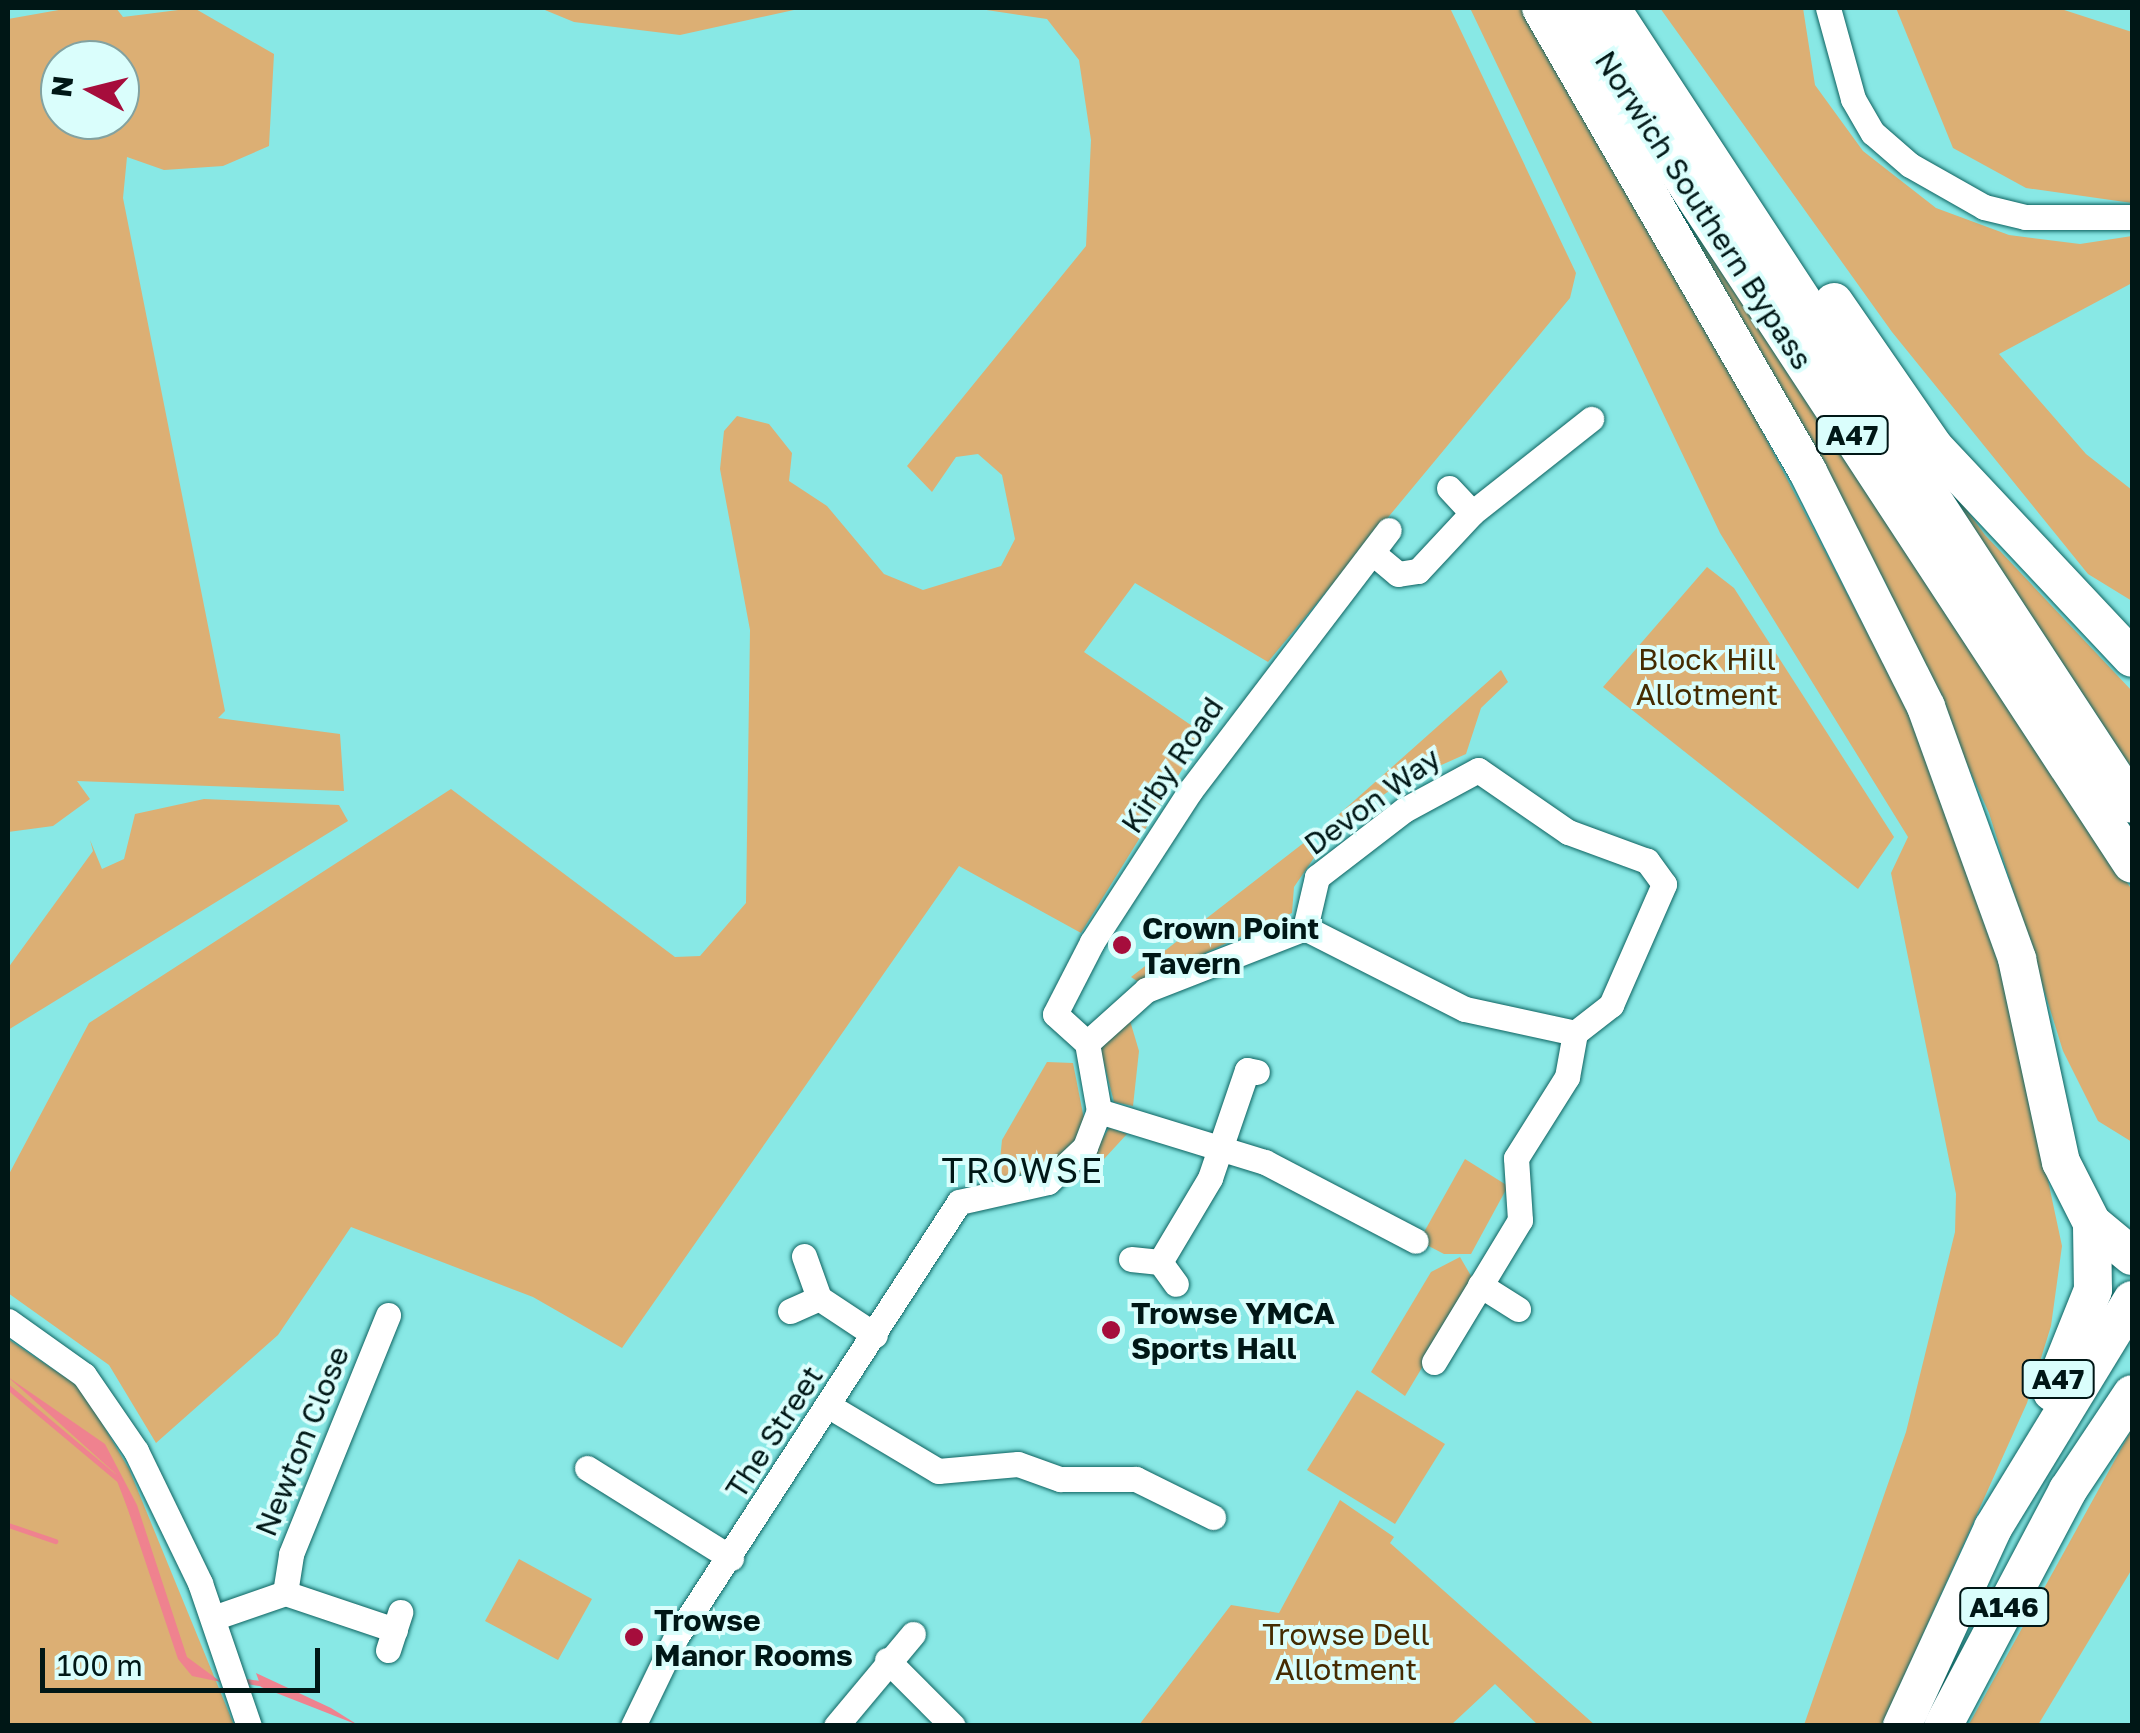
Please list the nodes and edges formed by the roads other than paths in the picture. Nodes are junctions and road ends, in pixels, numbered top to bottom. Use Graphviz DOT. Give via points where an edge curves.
graph roads {
  1 [pos="1541,8"];
  2 [pos="1571,8"];
  3 [pos="1610,8"];
  4 [pos="1622,8"];
  5 [pos="1828,8"];
  6 [pos="2132,217"];
  7 [pos="1590,419"];
  8 [pos="1449,488"];
  9 [pos="1472,513"];
  10 [pos="1389,530"];
  11 [pos="1374,554"];
  12 [pos="2132,658"];
  13 [pos="2132,804"];
  14 [pos="2132,864"];
  15 [pos="1306,928"];
  16 [pos="1575,1033"];
  17 [pos="1087,1042"];
  18 [pos="1258,1072"];
  19 [pos="1099,1111"];
  20 [pos="1223,1146"];
  21 [pos="2092,1224"];
  22 [pos="1416,1242"];
  23 [pos="804,1256"];
  24 [pos="2132,1256"];
  25 [pos="1132,1259"];
  26 [pos="1160,1262"];
  27 [pos="1176,1284"];
  28 [pos="1480,1285"];
  29 [pos="819,1298"];
  30 [pos="2132,1300"];
  31 [pos="1518,1309"];
  32 [pos="790,1311"];
  33 [pos="388,1315"];
  34 [pos="8,1321"];
  35 [pos="875,1334"];
  36 [pos="1434,1362"];
  37 [pos="2132,1394"];
  38 [pos="830,1406"];
  39 [pos="586,1468"];
  40 [pos="1212,1517"];
  41 [pos="1993,1528"];
  42 [pos="731,1558"];
  43 [pos="285,1593"];
  44 [pos="214,1618"];
  45 [pos="394,1631"];
  46 [pos="913,1634"];
  47 [pos="887,1660"];
  48 [pos="250,1726"];
  49 [pos="632,1726"];
  50 [pos="836,1726"];
  51 [pos="952,1726"];
  52 [pos="1902,1726"];
  53 [pos="1943,1726"];
  1 -- 21 [label="highway, A47" via="1808,472 1926,707 2017,959 2061,1162"];
  2 -- 14 [label="highway, Norwich Southern Bypass / A47"];
  3 -- 13 [label="highway, Norwich Southern Bypass / A47"];
  4 -- 12 [label="highway, A47" via="1934,447"];
  5 -- 6 [label="street" via="1853,99 1873,132 1910,165 1984,207 2025,217"];
  7 -- 9 [label="street"];
  8 -- 9 [label="street"];
  9 -- 11 [label="street" via="1412,574"];
  10 -- 11 [label="street, Kirby Road"];
  11 -- 17 [label="street, Kirby Road" via="1254,703 1092,942 1055,1014"];
  15 -- 16 [label="street" via="1465,1010"];
  15 -- 16 [label="street, Devon Way" via="1317,877 1404,810 1478,770 1568,832 1647,861 1664,884 1611,1005"];
  15 -- 17 [label="street" via="1146,990"];
  16 -- 28 [label="street" via="1567,1077 1516,1158 1520,1220"];
  17 -- 19 [label="street"];
  18 -- 20 [label="street" via="1247,1070"];
  19 -- 20 [label="street"];
  19 -- 35 [label="street, The Street" via="1063,1174 1029,1190 987,1192 959,1202"];
  20 -- 22 [label="street"];
  20 -- 26 [label="street"];
  21 -- 24 [label="highway, A47"];
  21 -- 41 [label="highway, A47" via="2093,1290"];
  23 -- 29 [label="street"];
  25 -- 26 [label="street"];
  26 -- 27 [label="street"];
  28 -- 31 [label="street"];
  28 -- 36 [label="street"];
  29 -- 32 [label="street"];
  29 -- 35 [label="street"];
  30 -- 41 [label="highway, A146"];
  33 -- 43 [label="street, Newton Close" via="291,1554"];
  34 -- 44 [label="street" via="84,1375 136,1452"];
  35 -- 38 [label="street, The Street"];
  37 -- 53 [label="highway, A146" via="2053,1517"];
  38 -- 40 [label="street" via="938,1471 1018,1464 1060,1479 1136,1478"];
  38 -- 42 [label="street, The Street"];
  39 -- 42 [label="street"];
  41 -- 52 [label="highway, A146"];
  42 -- 49 [label="street, The Street" via="640,1698"];
  43 -- 44 [label="street"];
  43 -- 45 [label="street"];
  44 -- 48 [label="street"];
  46 -- 47 [label="street"];
  47 -- 50 [label="street"];
  47 -- 51 [label="street"];
}
